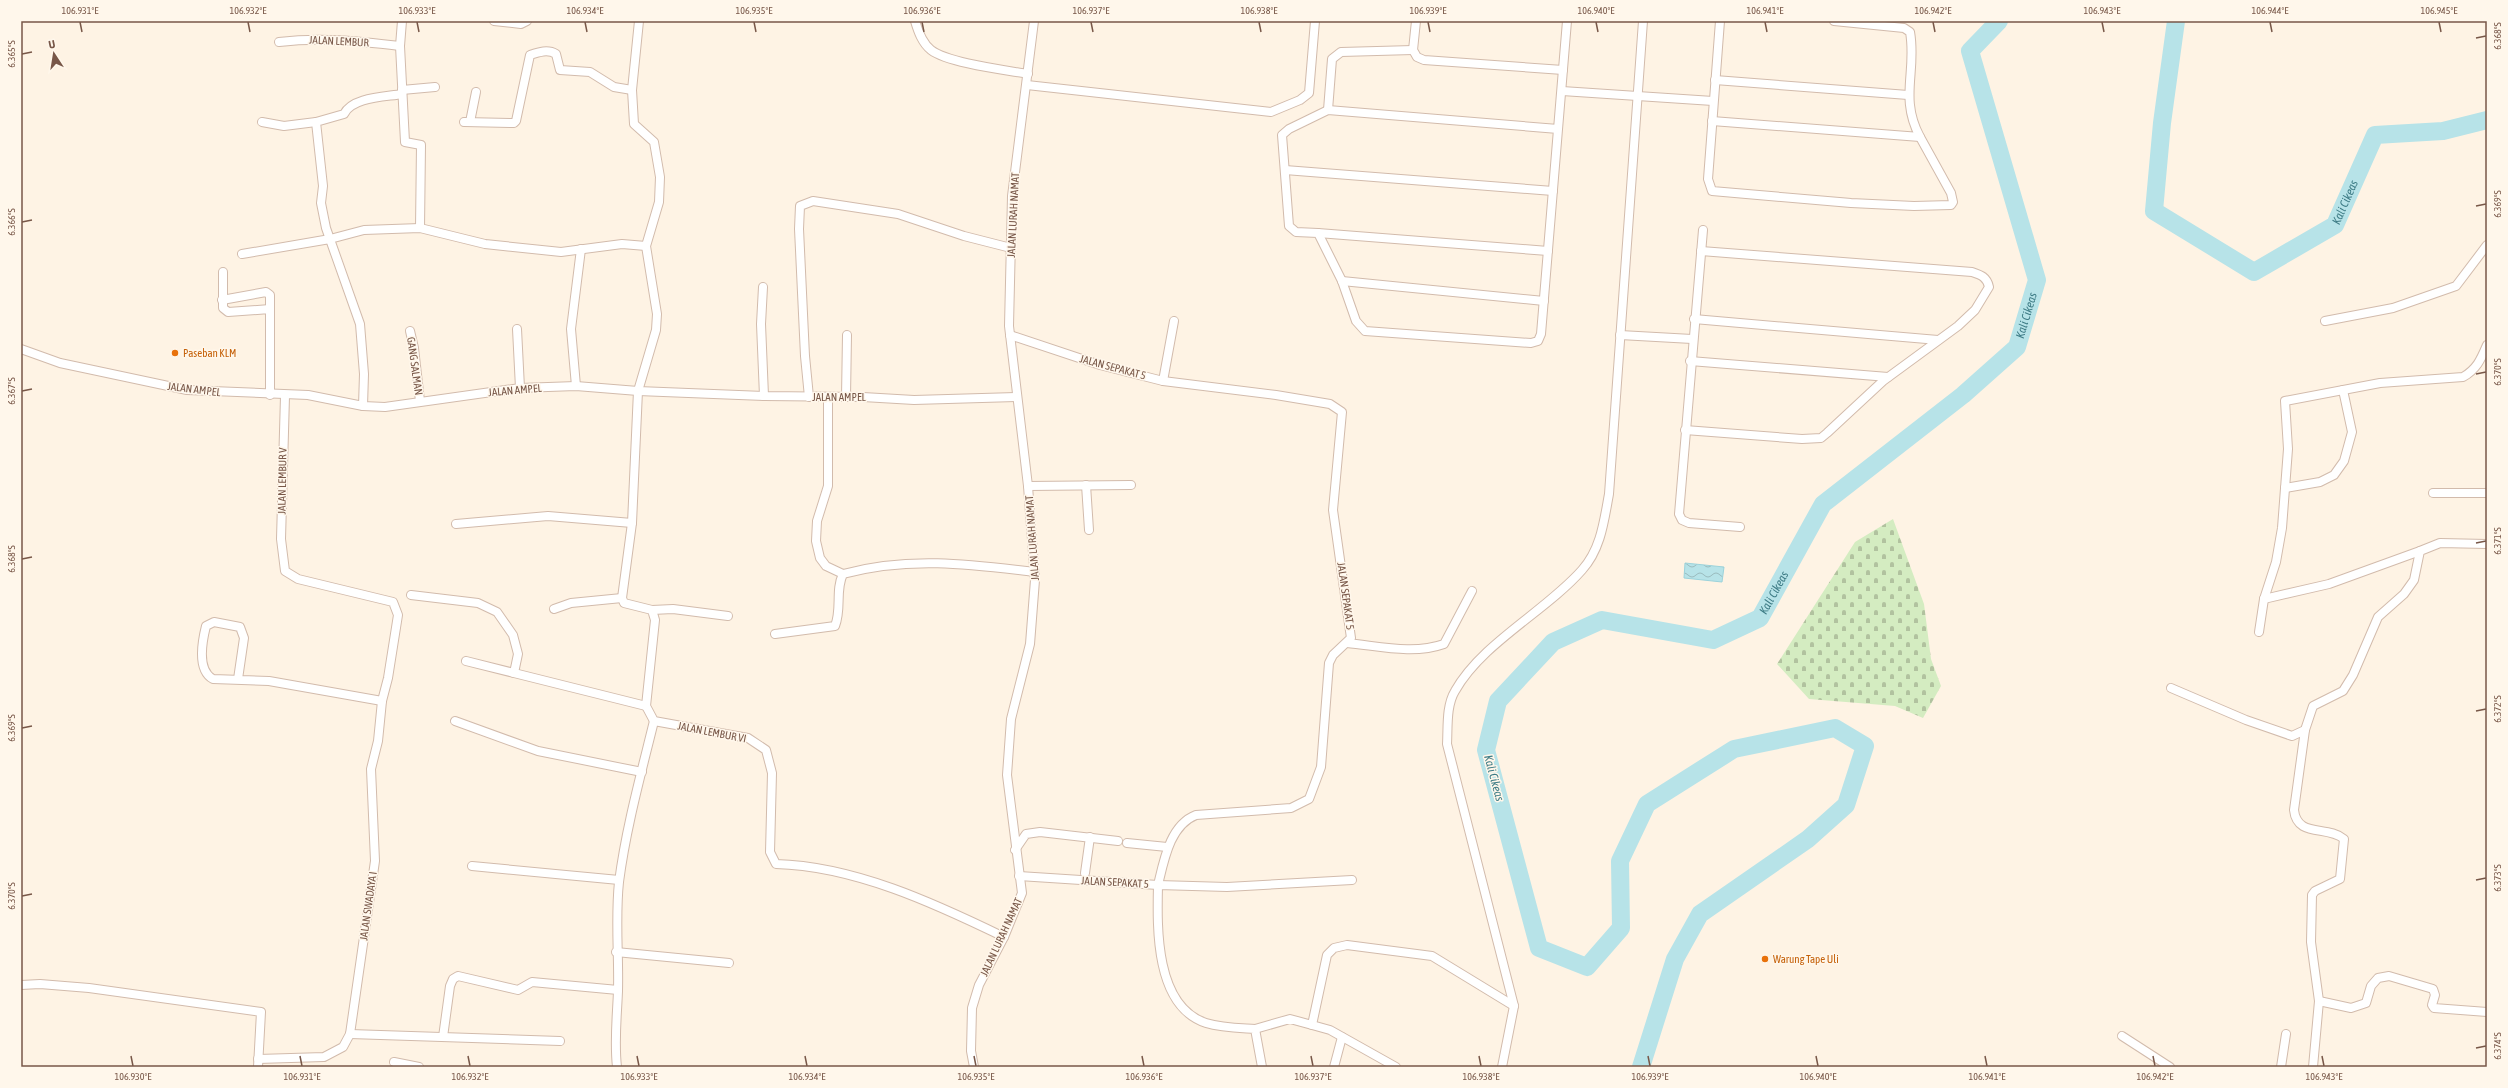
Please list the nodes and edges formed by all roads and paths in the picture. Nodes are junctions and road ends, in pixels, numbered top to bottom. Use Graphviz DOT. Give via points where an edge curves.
graph roads {
  1 [pos="402,21"];
  2 [pos="494,21"];
  3 [pos="527,21"];
  4 [pos="639,21"];
  5 [pos="915,21"];
  6 [pos="1034,21"];
  7 [pos="1315,21"];
  8 [pos="1416,21"];
  9 [pos="1567,21"];
  10 [pos="1643,21"];
  11 [pos="1720,21"];
  12 [pos="1834,21"];
  13 [pos="279,42"];
  14 [pos="400,46"];
  15 [pos="1414,50"];
  16 [pos="1563,70"];
  17 [pos="1028,74"];
  18 [pos="1715,80"];
  19 [pos="1027,85"];
  20 [pos="435,87"];
  21 [pos="632,90"];
  22 [pos="1562,91"];
  23 [pos="402,92"];
  24 [pos="476,92"];
  25 [pos="1908,95"];
  26 [pos="1637,96"];
  27 [pos="1713,102"];
  28 [pos="1328,110"];
  29 [pos="1712,121"];
  30 [pos="262,122"];
  31 [pos="316,122"];
  32 [pos="1558,129"];
  33 [pos="1920,137"];
  34 [pos="1285,170"];
  35 [pos="1553,191"];
  36 [pos="420,228"];
  37 [pos="1703,230"];
  38 [pos="1318,233"];
  39 [pos="330,239"];
  40 [pos="2487,245"];
  41 [pos="646,246"];
  42 [pos="1011,248"];
  43 [pos="581,249"];
  44 [pos="1548,251"];
  45 [pos="1701,251"];
  46 [pos="242,254"];
  47 [pos="223,272"];
  48 [pos="1342,281"];
  49 [pos="763,287"];
  50 [pos="222,300"];
  51 [pos="1544,301"];
  52 [pos="270,309"];
  53 [pos="1694,319"];
  54 [pos="1174,321"];
  55 [pos="2325,321"];
  56 [pos="517,329"];
  57 [pos="410,331"];
  58 [pos="847,335"];
  59 [pos="1010,335"];
  60 [pos="1620,335"];
  61 [pos="1692,339"];
  62 [pos="1938,340"];
  63 [pos="2487,345"];
  64 [pos="21,349"];
  65 [pos="1690,361"];
  66 [pos="1888,377"];
  67 [pos="1163,381"];
  68 [pos="576,386"];
  69 [pos="520,388"];
  70 [pos="2343,390"];
  71 [pos="638,391"];
  72 [pos="270,395"];
  73 [pos="285,396"];
  74 [pos="764,396"];
  75 [pos="809,397"];
  76 [pos="828,397"];
  77 [pos="846,397"];
  78 [pos="1016,397"];
  79 [pos="420,401"];
  80 [pos="363,406"];
  81 [pos="1685,430"];
  82 [pos="1086,485"];
  83 [pos="1131,485"];
  84 [pos="1028,486"];
  85 [pos="2285,488"];
  86 [pos="2433,493"];
  87 [pos="2487,493"];
  88 [pos="632,522"];
  89 [pos="456,524"];
  90 [pos="1740,527"];
  91 [pos="1089,530"];
  92 [pos="2487,544"];
  93 [pos="2420,551"];
  94 [pos="284,566"];
  95 [pos="1035,572"];
  96 [pos="843,574"];
  97 [pos="1472,591"];
  98 [pos="411,595"];
  99 [pos="622,598"];
  100 [pos="2264,599"];
  101 [pos="554,609"];
  102 [pos="652,610"];
  103 [pos="728,616"];
  104 [pos="2259,632"];
  105 [pos="775,634"];
  106 [pos="1347,643"];
  107 [pos="466,660"];
  108 [pos="514,673"];
  109 [pos="238,679"];
  110 [pos="2171,688"];
  111 [pos="382,701"];
  112 [pos="646,706"];
  113 [pos="455,721"];
  114 [pos="654,721"];
  115 [pos="2305,730"];
  116 [pos="642,772"];
  117 [pos="1090,837"];
  118 [pos="1118,841"];
  119 [pos="1127,843"];
  120 [pos="1168,847"];
  121 [pos="1015,850"];
  122 [pos="472,866"];
  123 [pos="1085,873"];
  124 [pos="1019,876"];
  125 [pos="619,880"];
  126 [pos="1352,880"];
  127 [pos="1158,885"];
  128 [pos="1004,937"];
  129 [pos="616,952"];
  130 [pos="729,963"];
  131 [pos="21,985"];
  132 [pos="618,990"];
  133 [pos="2319,1001"];
  134 [pos="1514,1006"];
  135 [pos="2487,1012"];
  136 [pos="1312,1025"];
  137 [pos="1255,1029"];
  138 [pos="350,1034"];
  139 [pos="2286,1034"];
  140 [pos="1342,1036"];
  141 [pos="2122,1036"];
  142 [pos="443,1037"];
  143 [pos="560,1041"];
  144 [pos="394,1062"];
  145 [pos="258,1063"];
  146 [pos="419,1067"];
  147 [pos="617,1067"];
  148 [pos="974,1067"];
  149 [pos="1262,1067"];
  150 [pos="1334,1067"];
  151 [pos="1396,1067"];
  152 [pos="1502,1067"];
  153 [pos="2170,1067"];
  154 [pos="2281,1067"];
  155 [pos="2313,1067"];
  1 -- 14 [label="street"];
  2 -- 3 [label="street" via="521,24"];
  4 -- 21 [label="street"];
  5 -- 17 [label="street" via="921,38 931,50 950,58"];
  6 -- 17 [label="street, JALAN LURAH NAMAT"];
  7 -- 19 [label="street" via="1309,93 1300,100 1271,112"];
  8 -- 15 [label="street"];
  9 -- 16 [label="street"];
  10 -- 26 [label="street"];
  11 -- 18 [label="street"];
  12 -- 25 [label="street" via="1904,28 1910,32"];
  13 -- 14 [label="street, JALAN LEMBUR" via="327,38"];
  14 -- 23 [label="street"];
  15 -- 16 [label="street" via="1417,57 1424,60"];
  15 -- 28 [label="street" via="1336,54 1332,59"];
  16 -- 22 [label="street"];
  17 -- 19 [label="street, JALAN LURAH NAMAT"];
  18 -- 25 [label="street"];
  18 -- 27 [label="street"];
  19 -- 42 [label="street, JALAN LURAH NAMAT" via="1012,196"];
  20 -- 23 [label="street"];
  21 -- 24 [label="street" via="614,87 590,72 560,70 556,54 551,51 530,55 516,121 467,122"];
  21 -- 41 [label="street" via="634,124 654,142 660,177 659,202"];
  22 -- 26 [label="street"];
  22 -- 32 [label="street"];
  23 -- 31 [label="street" via="361,101 344,114"];
  23 -- 36 [label="street" via="405,142 421,145"];
  25 -- 33 [label="street" via="1912,123"];
  26 -- 27 [label="street"];
  26 -- 60 [label="street"];
  27 -- 29 [label="street"];
  28 -- 32 [label="street"];
  28 -- 34 [label="street" via="1282,135"];
  29 -- 33 [label="street"];
  29 -- 33 [label="street" via="1708,179 1712,191 1850,203 1951,205 1954,202 1951,193"];
  30 -- 31 [label="street" via="284,126"];
  31 -- 39 [label="street" via="323,186 320,203"];
  32 -- 35 [label="street"];
  34 -- 35 [label="street"];
  34 -- 38 [label="street" via="1289,226 1296,232"];
  35 -- 44 [label="street"];
  36 -- 39 [label="street" via="364,230"];
  36 -- 43 [label="street" via="485,244 561,252"];
  37 -- 45 [label="street"];
  38 -- 44 [label="street"];
  38 -- 48 [label="street"];
  39 -- 46 [label="street"];
  39 -- 80 [label="street" via="360,324 364,374"];
  40 -- 55 [label="street" via="2456,286 2393,308"];
  41 -- 43 [label="street" via="622,244"];
  41 -- 71 [label="street" via="657,314 656,330"];
  42 -- 59 [label="street, JALAN LURAH NAMAT"];
  42 -- 75 [label="street" via="892,213 813,201 803,203 800,206 799,229"];
  43 -- 68 [label="street" via="572,329"];
  44 -- 51 [label="street"];
  45 -- 53 [label="street"];
  45 -- 62 [label="street" via="1972,272 1983,276 1989,287 1975,310"];
  47 -- 50 [label="street"];
  48 -- 51 [label="street"];
  48 -- 51 [label="street" via="1356,321 1365,331 1531,343 1538,341 1541,334"];
  49 -- 74 [label="street" via="761,324"];
  50 -- 52 [label="street" via="223,308 228,312"];
  50 -- 52 [label="street" via="266,292 270,295"];
  52 -- 72 [label="street"];
  53 -- 61 [label="street"];
  53 -- 62 [label="street"];
  54 -- 67 [label="street"];
  56 -- 69 [label="street"];
  57 -- 79 [label="street, GANG SALMAN"];
  58 -- 77 [label="street"];
  59 -- 67 [label="street, JALAN SEPAKAT 5" via="1100,365"];
  59 -- 78 [label="street, JALAN LURAH NAMAT"];
  60 -- 61 [label="street"];
  60 -- 134 [label="street" via="1609,494 1601,537 1583,570 1475,664 1454,691 1448,709 1447,744"];
  61 -- 65 [label="street"];
  62 -- 66 [label="street"];
  63 -- 70 [label="street" via="2479,364 2473,372 2463,377 2407,380"];
  64 -- 72 [label="street, JALAN AMPEL" via="60,363 188,390"];
  65 -- 66 [label="street"];
  65 -- 81 [label="street"];
  66 -- 81 [label="street" via="1821,438 1802,439"];
  67 -- 106 [label="street, JALAN SEPAKAT 5" via="1292,397 1330,404 1342,412 1334,510 1350,624 1351,638"];
  68 -- 69 [label="street, JALAN AMPEL"];
  68 -- 71 [label="street, JALAN AMPEL"];
  69 -- 79 [label="street, JALAN AMPEL"];
  70 -- 85 [label="street" via="2352,432 2344,461 2334,475 2320,482"];
  70 -- 85 [label="street" via="2285,402 2288,437"];
  71 -- 74 [label="street, JALAN AMPEL"];
  71 -- 88 [label="street"];
  72 -- 73 [label="street, JALAN AMPEL"];
  73 -- 80 [label="street, JALAN AMPEL" via="308,395"];
  73 -- 94 [label="street, JALAN LEMBUR V" via="281,539"];
  74 -- 75 [label="street, JALAN AMPEL"];
  75 -- 76 [label="street, JALAN AMPEL"];
  76 -- 77 [label="street, JALAN AMPEL"];
  76 -- 96 [label="street" via="828,486 817,521 816,541 820,558 826,566"];
  77 -- 78 [label="street, JALAN AMPEL" via="914,400"];
  78 -- 84 [label="street, JALAN LURAH NAMAT"];
  79 -- 80 [label="street, JALAN AMPEL"];
  81 -- 90 [label="street" via="1679,514 1682,520 1689,523"];
  82 -- 83 [label="street"];
  82 -- 84 [label="street"];
  82 -- 91 [label="street"];
  84 -- 95 [label="street, JALAN LURAH NAMAT"];
  85 -- 100 [label="street" via="2276,562"];
  86 -- 87 [label="street"];
  88 -- 89 [label="street" via="548,516"];
  88 -- 99 [label="street"];
  92 -- 93 [label="street" via="2440,543"];
  93 -- 100 [label="street" via="2328,584"];
  93 -- 115 [label="street" via="2414,580 2404,594 2378,618 2353,675 2343,691 2313,706"];
  94 -- 111 [label="street, JALAN SWADAYA I" via="289,575 298,579 393,602 398,615"];
  95 -- 96 [label="street" via="957,563 921,562 866,567"];
  95 -- 121 [label="street, JALAN LURAH NAMAT" via="1030,644 1011,719 1007,775"];
  96 -- 105 [label="street" via="839,582 838,619 835,626"];
  97 -- 106 [label="street" via="1444,644 1429,650 1411,650"];
  98 -- 108 [label="street" via="478,603 497,612 513,635 518,654"];
  99 -- 101 [label="street" via="571,603"];
  99 -- 102 [label="street" via="624,603"];
  100 -- 104 [label="street"];
  102 -- 103 [label="street"];
  102 -- 112 [label="street" via="655,620"];
  106 -- 120 [label="street, JALAN SEPAKAT 5" via="1333,655 1329,663 1321,768 1309,799 1291,808 1196,815 1187,818"];
  107 -- 108 [label="street"];
  108 -- 112 [label="street"];
  109 -- 109 [label="street" via="213,679 207,676 203,668 206,626 214,622 240,627 244,638"];
  109 -- 111 [label="street" via="269,680"];
  110 -- 115 [label="street" via="2246,720 2292,736"];
  111 -- 138 [label="street, JALAN SWADAYA I" via="378,741 371,769 375,861"];
  112 -- 114 [label="street"];
  113 -- 116 [label="street" via="538,751"];
  114 -- 116 [label="street"];
  114 -- 128 [label="street, JALAN LEMBUR VI" via="748,738 766,750 772,773 770,852 776,864 804,865 841,874 935,903"];
  115 -- 133 [label="street" via="2295,819 2301,826 2339,835 2344,839 2345,849 2340,879 2312,895 2311,942"];
  116 -- 125 [label="street"];
  117 -- 118 [label="street"];
  117 -- 121 [label="street" via="1033,832 1026,834"];
  117 -- 123 [label="street"];
  119 -- 120 [label="street"];
  120 -- 127 [label="street, JALAN SEPAKAT 5"];
  121 -- 124 [label="street, JALAN LURAH NAMAT"];
  122 -- 125 [label="street"];
  124 -- 127 [label="street, JALAN SEPAKAT 5"];
  124 -- 128 [label="street, JALAN LURAH NAMAT" via="1022,893"];
  125 -- 129 [label="street"];
  126 -- 127 [label="street" via="1227,888"];
  127 -- 137 [label="street" via="1157,924 1166,976 1175,1000 1188,1013 1205,1022 1224,1027"];
  128 -- 148 [label="street, JALAN LURAH NAMAT" via="979,986 972,1008 971,1051"];
  129 -- 130 [label="street"];
  129 -- 132 [label="street"];
  131 -- 145 [label="street" via="89,988 261,1012"];
  132 -- 142 [label="street" via="532,982 518,990 458,976 453,979 450,986"];
  132 -- 147 [label="street" via="614,1040"];
  133 -- 135 [label="street" via="2351,1008 2366,1003 2371,986 2378,978 2389,976 2433,989 2434,1008"];
  133 -- 155 [label="street"];
  134 -- 136 [label="street" via="1432,956 1347,945 1334,948 1327,955"];
  134 -- 152 [label="street"];
  136 -- 137 [label="street" via="1290,1019"];
  136 -- 140 [label="street"];
  137 -- 149 [label="street"];
  138 -- 142 [label="street"];
  138 -- 145 [label="street, JALAN SWADAYA I" via="343,1047 324,1057"];
  139 -- 154 [label="street"];
  140 -- 150 [label="street"];
  140 -- 151 [label="street"];
  141 -- 153 [label="street"];
  142 -- 143 [label="street"];
  144 -- 146 [label="street"];
}
